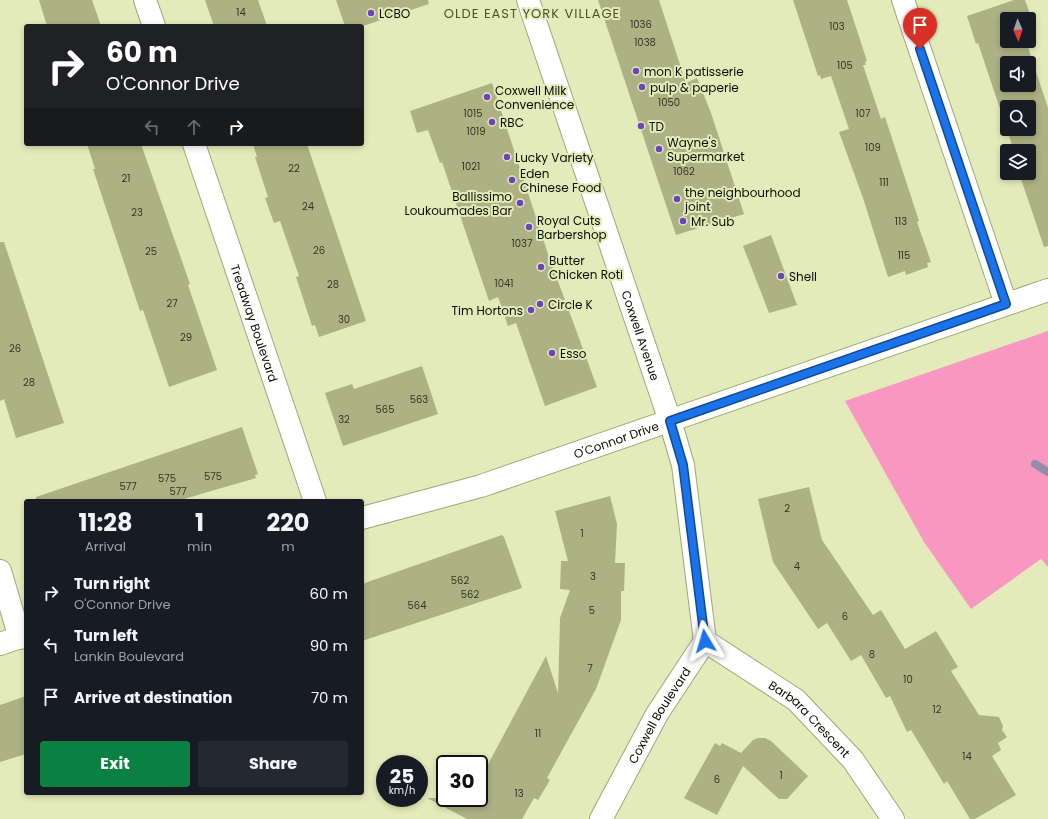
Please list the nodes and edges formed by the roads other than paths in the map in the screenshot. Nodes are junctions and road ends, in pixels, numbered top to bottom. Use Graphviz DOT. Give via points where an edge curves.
graph roads {
  1 [pos="146,0"];
  2 [pos="528,0"];
  3 [pos="909,2"];
  4 [pos="153,24"];
  5 [pos="195,146"];
  6 [pos="1048,290"];
  7 [pos="1006,304"];
  8 [pos="670,421"];
  9 [pos="314,499"];
  10 [pos="364,517"];
  11 [pos="0,571"];
  12 [pos="15,639"];
  13 [pos="705,641"];
  14 [pos="601,819"];
  15 [pos="893,819"];
  1 -- 4 [label="street"];
  2 -- 8 [label="street, Coxwell Avenue"];
  3 -- 7 [label="street"];
  5 -- 9 [label="street, Treadway Boulevard"];
  6 -- 7 [label="street, O'Connor Drive"];
  7 -- 8 [label="street, O'Connor Drive"];
  8 -- 10 [label="street, O'Connor Drive" via="481,486"];
  8 -- 13 [label="street" via="683,465"];
  11 -- 12 [label="street"];
  13 -- 14 [label="street, Coxwell Boulevard" via="657,714"];
  13 -- 15 [label="street, Barbara Crescent" via="796,700 854,760"];
}
